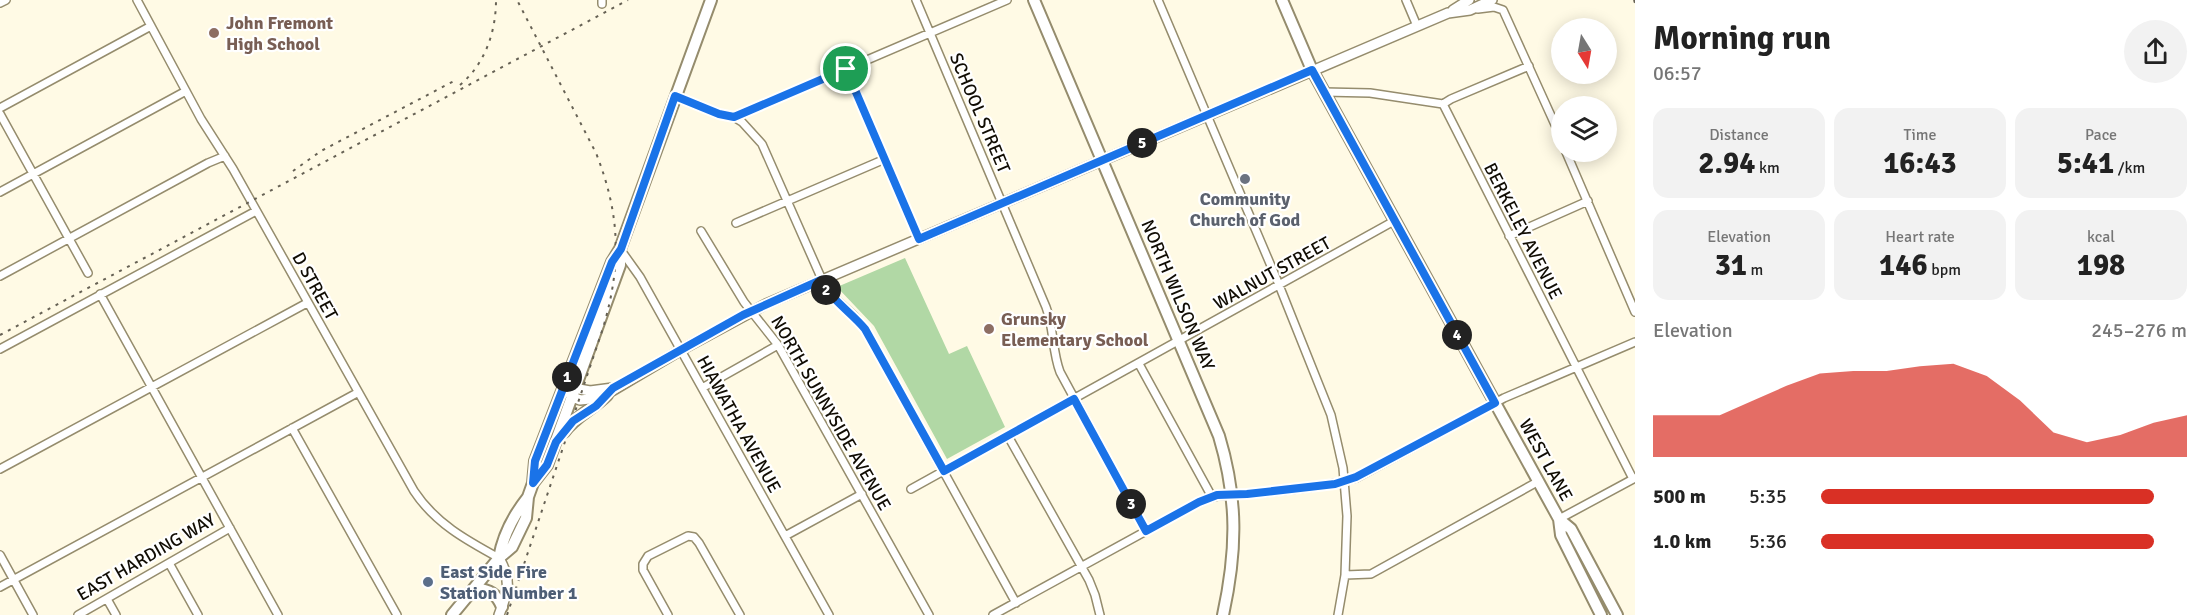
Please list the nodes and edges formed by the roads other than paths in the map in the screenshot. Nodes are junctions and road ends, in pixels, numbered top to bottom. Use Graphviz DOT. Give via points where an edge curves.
graph roads {
  1 [pos="6,0"];
  2 [pos="137,0"];
  3 [pos="711,0"];
  4 [pos="916,0"];
  5 [pos="1007,0"];
  6 [pos="1034,0"];
  7 [pos="1158,0"];
  8 [pos="1282,0"];
  9 [pos="1406,0"];
  10 [pos="1492,0"];
  11 [pos="0,3"];
  12 [pos="1469,5"];
  13 [pos="151,26"];
  14 [pos="1417,26"];
  15 [pos="930,33"];
  16 [pos="1529,66"];
  17 [pos="846,69"];
  18 [pos="1312,70"];
  19 [pos="186,91"];
  20 [pos="1324,92"];
  21 [pos="675,96"];
  22 [pos="1443,104"];
  23 [pos="0,108"];
  24 [pos="0,114"];
  25 [pos="1207,115"];
  26 [pos="1551,115"];
  27 [pos="734,117"];
  28 [pos="225,156"];
  29 [pos="885,159"];
  30 [pos="1103,160"];
  31 [pos="1570,162"];
  32 [pos="34,174"];
  33 [pos="0,192"];
  34 [pos="788,201"];
  35 [pos="1588,201"];
  36 [pos="1002,203"];
  37 [pos="256,211"];
  38 [pos="1394,221"];
  39 [pos="736,223"];
  40 [pos="701,231"];
  41 [pos="1509,236"];
  42 [pos="70,239"];
  43 [pos="919,239"];
  44 [pos="621,249"];
  45 [pos="88,273"];
  46 [pos="0,276"];
  47 [pos="821,280"];
  48 [pos="1279,286"];
  49 [pos="100,294"];
  50 [pos="307,303"];
  51 [pos="752,310"];
  52 [pos="1635,312"];
  53 [pos="1180,341"];
  54 [pos="1635,342"];
  55 [pos="778,345"];
  56 [pos="0,349"];
  57 [pos="681,350"];
  58 [pos="1139,364"];
  59 [pos="1576,367"];
  60 [pos="152,387"];
  61 [pos="563,387"];
  62 [pos="702,388"];
  63 [pos="575,392"];
  64 [pos="610,392"];
  65 [pos="357,393"];
  66 [pos="1074,399"];
  67 [pos="1495,403"];
  68 [pos="292,428"];
  69 [pos="1008,436"];
  70 [pos="556,442"];
  71 [pos="0,469"];
  72 [pos="944,471"];
  73 [pos="202,477"];
  74 [pos="1634,478"];
  75 [pos="1344,481"];
  76 [pos="1539,481"];
  77 [pos="533,483"];
  78 [pos="911,489"];
  79 [pos="862,494"];
  80 [pos="1232,494"];
  81 [pos="1212,496"];
  82 [pos="1559,519"];
  83 [pos="230,528"];
  84 [pos="1146,531"];
  85 [pos="785,536"];
  86 [pos="0,555"];
  87 [pos="499,558"];
  88 [pos="169,563"];
  89 [pos="1082,568"];
  90 [pos="1345,575"];
  91 [pos="14,579"];
  92 [pos="1584,579"];
  93 [pos="0,587"];
  94 [pos="476,588"];
  95 [pos="107,598"];
  96 [pos="1016,603"];
  97 [pos="501,611"];
  98 [pos="33,615"];
  99 [pos="78,615"];
  100 [pos="116,615"];
  101 [pos="198,615"];
  102 [pos="278,615"];
  103 [pos="397,615"];
  104 [pos="452,615"];
  105 [pos="668,615"];
  106 [pos="740,615"];
  107 [pos="829,615"];
  108 [pos="929,615"];
  109 [pos="993,615"];
  110 [pos="1100,615"];
  111 [pos="1223,615"];
  112 [pos="1338,615"];
  113 [pos="1601,615"];
  114 [pos="1611,615"];
  115 [pos="1617,615"];
  1 -- 11 [label="street"];
  2 -- 13 [label="street, D STREET"];
  3 -- 21 [label="main road"];
  4 -- 15 [label="street, SCHOOL STREET"];
  5 -- 15 [label="street"];
  6 -- 30 [label="main road, NORTH WILSON WAY"];
  7 -- 25 [label="street"];
  8 -- 18 [label="main road, WEST LANE"];
  9 -- 14 [label="street"];
  10 -- 12 [label="street"];
  12 -- 14 [label="street"];
  12 -- 16 [label="street" via="1503,10"];
  13 -- 19 [label="street, D STREET"];
  13 -- 23 [label="street"];
  14 -- 18 [label="street"];
  15 -- 17 [label="street"];
  15 -- 36 [label="street, SCHOOL STREET"];
  16 -- 22 [label="street"];
  16 -- 26 [label="street"];
  17 -- 27 [label="street"];
  17 -- 29 [label="street"];
  18 -- 20 [label="main road, WEST LANE"];
  18 -- 25 [label="street"];
  19 -- 28 [label="street, D STREET"];
  19 -- 32 [label="street"];
  20 -- 22 [label="street" via="1370,93"];
  20 -- 38 [label="main road, WEST LANE"];
  21 -- 27 [label="street"];
  21 -- 44 [label="main road"];
  22 -- 41 [label="street, BERKELEY AVENUE"];
  24 -- 32 [label="street"];
  25 -- 30 [label="street"];
  25 -- 48 [label="street"];
  27 -- 34 [label="street" via="762,144"];
  28 -- 37 [label="street, D STREET"];
  28 -- 42 [label="street"];
  29 -- 34 [label="street"];
  29 -- 43 [label="street"];
  30 -- 36 [label="street"];
  30 -- 53 [label="main road, NORTH WILSON WAY"];
  31 -- 35 [label="street"];
  32 -- 33 [label="street"];
  32 -- 42 [label="street"];
  34 -- 39 [label="street"];
  34 -- 47 [label="street"];
  35 -- 41 [label="street"];
  35 -- 52 [label="street"];
  36 -- 43 [label="street"];
  36 -- 66 [label="street, SCHOOL STREET" via="1049,314 1057,365"];
  37 -- 49 [label="street"];
  37 -- 50 [label="street, D STREET"];
  38 -- 48 [label="street, WALNUT STREET"];
  38 -- 67 [label="main road, WEST LANE"];
  40 -- 51 [label="street, NORTH SUNNYSIDE AVENUE"];
  41 -- 59 [label="street, BERKELEY AVENUE"];
  42 -- 45 [label="street"];
  42 -- 46 [label="street"];
  43 -- 47 [label="street"];
  44 -- 57 [label="street, HIAWATHA AVENUE"];
  44 -- 61 [label="main road" via="612,262"];
  44 -- 63 [label="main road" via="620,265"];
  47 -- 51 [label="street"];
  47 -- 72 [label="street" via="865,329"];
  48 -- 53 [label="street, WALNUT STREET"];
  48 -- 75 [label="street" via="1325,398"];
  49 -- 56 [label="street"];
  49 -- 60 [label="street"];
  50 -- 60 [label="street"];
  50 -- 65 [label="street, D STREET"];
  51 -- 55 [label="street, NORTH SUNNYSIDE AVENUE"];
  51 -- 57 [label="street"];
  53 -- 58 [label="street, WALNUT STREET"];
  53 -- 80 [label="main road, NORTH WILSON WAY" via="1219,436"];
  54 -- 59 [label="street"];
  55 -- 62 [label="street"];
  55 -- 79 [label="street, NORTH SUNNYSIDE AVENUE"];
  57 -- 62 [label="street, HIAWATHA AVENUE"];
  57 -- 64 [label="street"];
  58 -- 66 [label="street, WALNUT STREET"];
  58 -- 81 [label="street"];
  59 -- 67 [label="street"];
  59 -- 74 [label="street, BERKELEY AVENUE"];
  60 -- 71 [label="street"];
  60 -- 73 [label="street"];
  61 -- 63 [label="street"];
  61 -- 77 [label="main road" via="535,461"];
  62 -- 85 [label="street, HIAWATHA AVENUE"];
  63 -- 64 [label="street" via="580,399 593,400"];
  63 -- 70 [label="main road"];
  64 -- 70 [label="main road" via="573,421"];
  65 -- 68 [label="street"];
  65 -- 87 [label="street, D STREET" via="431,514"];
  66 -- 69 [label="street, WALNUT STREET"];
  66 -- 84 [label="street, SCHOOL STREET"];
  67 -- 75 [label="street"];
  67 -- 76 [label="main road, WEST LANE"];
  68 -- 73 [label="street"];
  68 -- 103 [label="street"];
  69 -- 72 [label="street, WALNUT STREET"];
  69 -- 89 [label="street"];
  70 -- 77 [label="main road" via="547,465"];
  72 -- 78 [label="street, WALNUT STREET"];
  72 -- 96 [label="street"];
  73 -- 83 [label="street"];
  73 -- 91 [label="street"];
  74 -- 82 [label="street"];
  75 -- 80 [label="street"];
  75 -- 90 [label="street"];
  76 -- 82 [label="main road, WEST LANE"];
  76 -- 90 [label="street" via="1371,574"];
  77 -- 87 [label="main road" via="526,518 513,547"];
  79 -- 85 [label="street"];
  79 -- 108 [label="street, NORTH SUNNYSIDE AVENUE"];
  80 -- 81 [label="street"];
  80 -- 111 [label="main road, NORTH WILSON WAY" via="1234,548"];
  81 -- 84 [label="street"];
  82 -- 92 [label="main road, WEST LANE"];
  82 -- 115 [label="main road, WEST LANE" via="1571,529"];
  83 -- 88 [label="street, EAST HARDING WAY"];
  83 -- 102 [label="street"];
  84 -- 89 [label="street"];
  85 -- 107 [label="street, HIAWATHA AVENUE"];
  86 -- 91 [label="street"];
  87 -- 94 [label="main road"];
  87 -- 97 [label="street" via="508,576"];
  88 -- 95 [label="street, EAST HARDING WAY"];
  88 -- 101 [label="street"];
  89 -- 96 [label="street"];
  89 -- 110 [label="street"];
  90 -- 112 [label="street"];
  91 -- 93 [label="street"];
  91 -- 98 [label="street"];
  92 -- 113 [label="main road, WEST LANE"];
  92 -- 114 [label="main road" via="1593,584"];
  94 -- 97 [label="main road" via="494,594"];
  94 -- 104 [label="main road"];
  95 -- 99 [label="street, EAST HARDING WAY"];
  95 -- 100 [label="street"];
  96 -- 109 [label="street"];
  105 -- 106 [label="street" via="642,566 648,556 685,536 694,537"];
}
